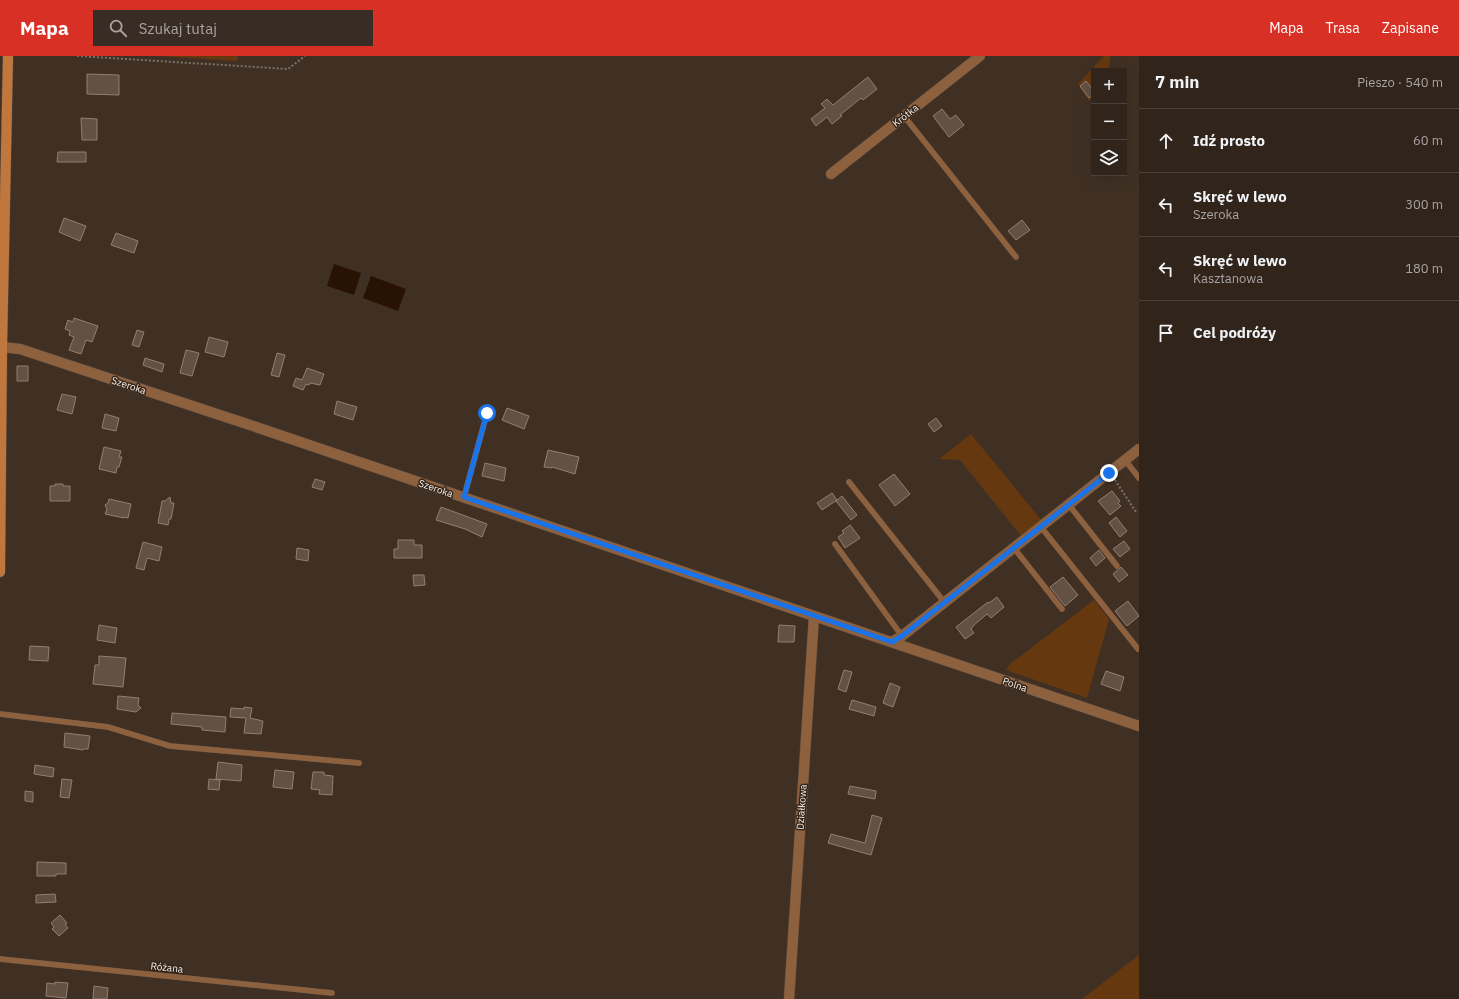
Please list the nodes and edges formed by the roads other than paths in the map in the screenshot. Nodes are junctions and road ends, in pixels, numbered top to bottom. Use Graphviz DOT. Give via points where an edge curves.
graph roads {
  1 [pos="8,56"];
  2 [pos="980,56"];
  3 [pos="904,116"];
  4 [pos="831,174"];
  5 [pos="1016,257"];
  6 [pos="2,347"];
  7 [pos="487,413"];
  8 [pos="1139,449"];
  9 [pos="1125,460"];
  10 [pos="1139,478"];
  11 [pos="849,482"];
  12 [pos="464,497"];
  13 [pos="1069,505"];
  14 [pos="1041,526"];
  15 [pos="835,544"];
  16 [pos="1014,548"];
  17 [pos="1117,566"];
  18 [pos="0,572"];
  19 [pos="944,603"];
  20 [pos="1062,609"];
  21 [pos="814,616"];
  22 [pos="902,636"];
  23 [pos="892,642"];
  24 [pos="1138,649"];
  25 [pos="0,714"];
  26 [pos="1139,726"];
  27 [pos="358,763"];
  28 [pos="0,959"];
  29 [pos="332,993"];
  30 [pos="789,999"];
  1 -- 6 [label="street"];
  2 -- 3 [label="street, Krótka"];
  3 -- 4 [label="street, Krótka"];
  3 -- 5 [label="lane"];
  6 -- 12 [label="street, Szeroka" via="20,349"];
  6 -- 18 [label="street"];
  7 -- 12 [label="lane"];
  8 -- 9 [label="street"];
  9 -- 10 [label="lane"];
  9 -- 13 [label="street"];
  11 -- 19 [label="lane"];
  12 -- 21 [label="street, Szeroka"];
  13 -- 14 [label="street"];
  13 -- 17 [label="lane"];
  14 -- 16 [label="street"];
  14 -- 24 [label="lane"];
  15 -- 22 [label="lane"];
  16 -- 19 [label="street"];
  16 -- 20 [label="lane"];
  19 -- 22 [label="street"];
  21 -- 23 [label="street, Szeroka"];
  21 -- 30 [label="street, Działkowa"];
  22 -- 23 [label="street"];
  23 -- 26 [label="street, Polna"];
  25 -- 27 [label="lane" via="108,727 170,746"];
  28 -- 29 [label="lane, Różana"];
}
